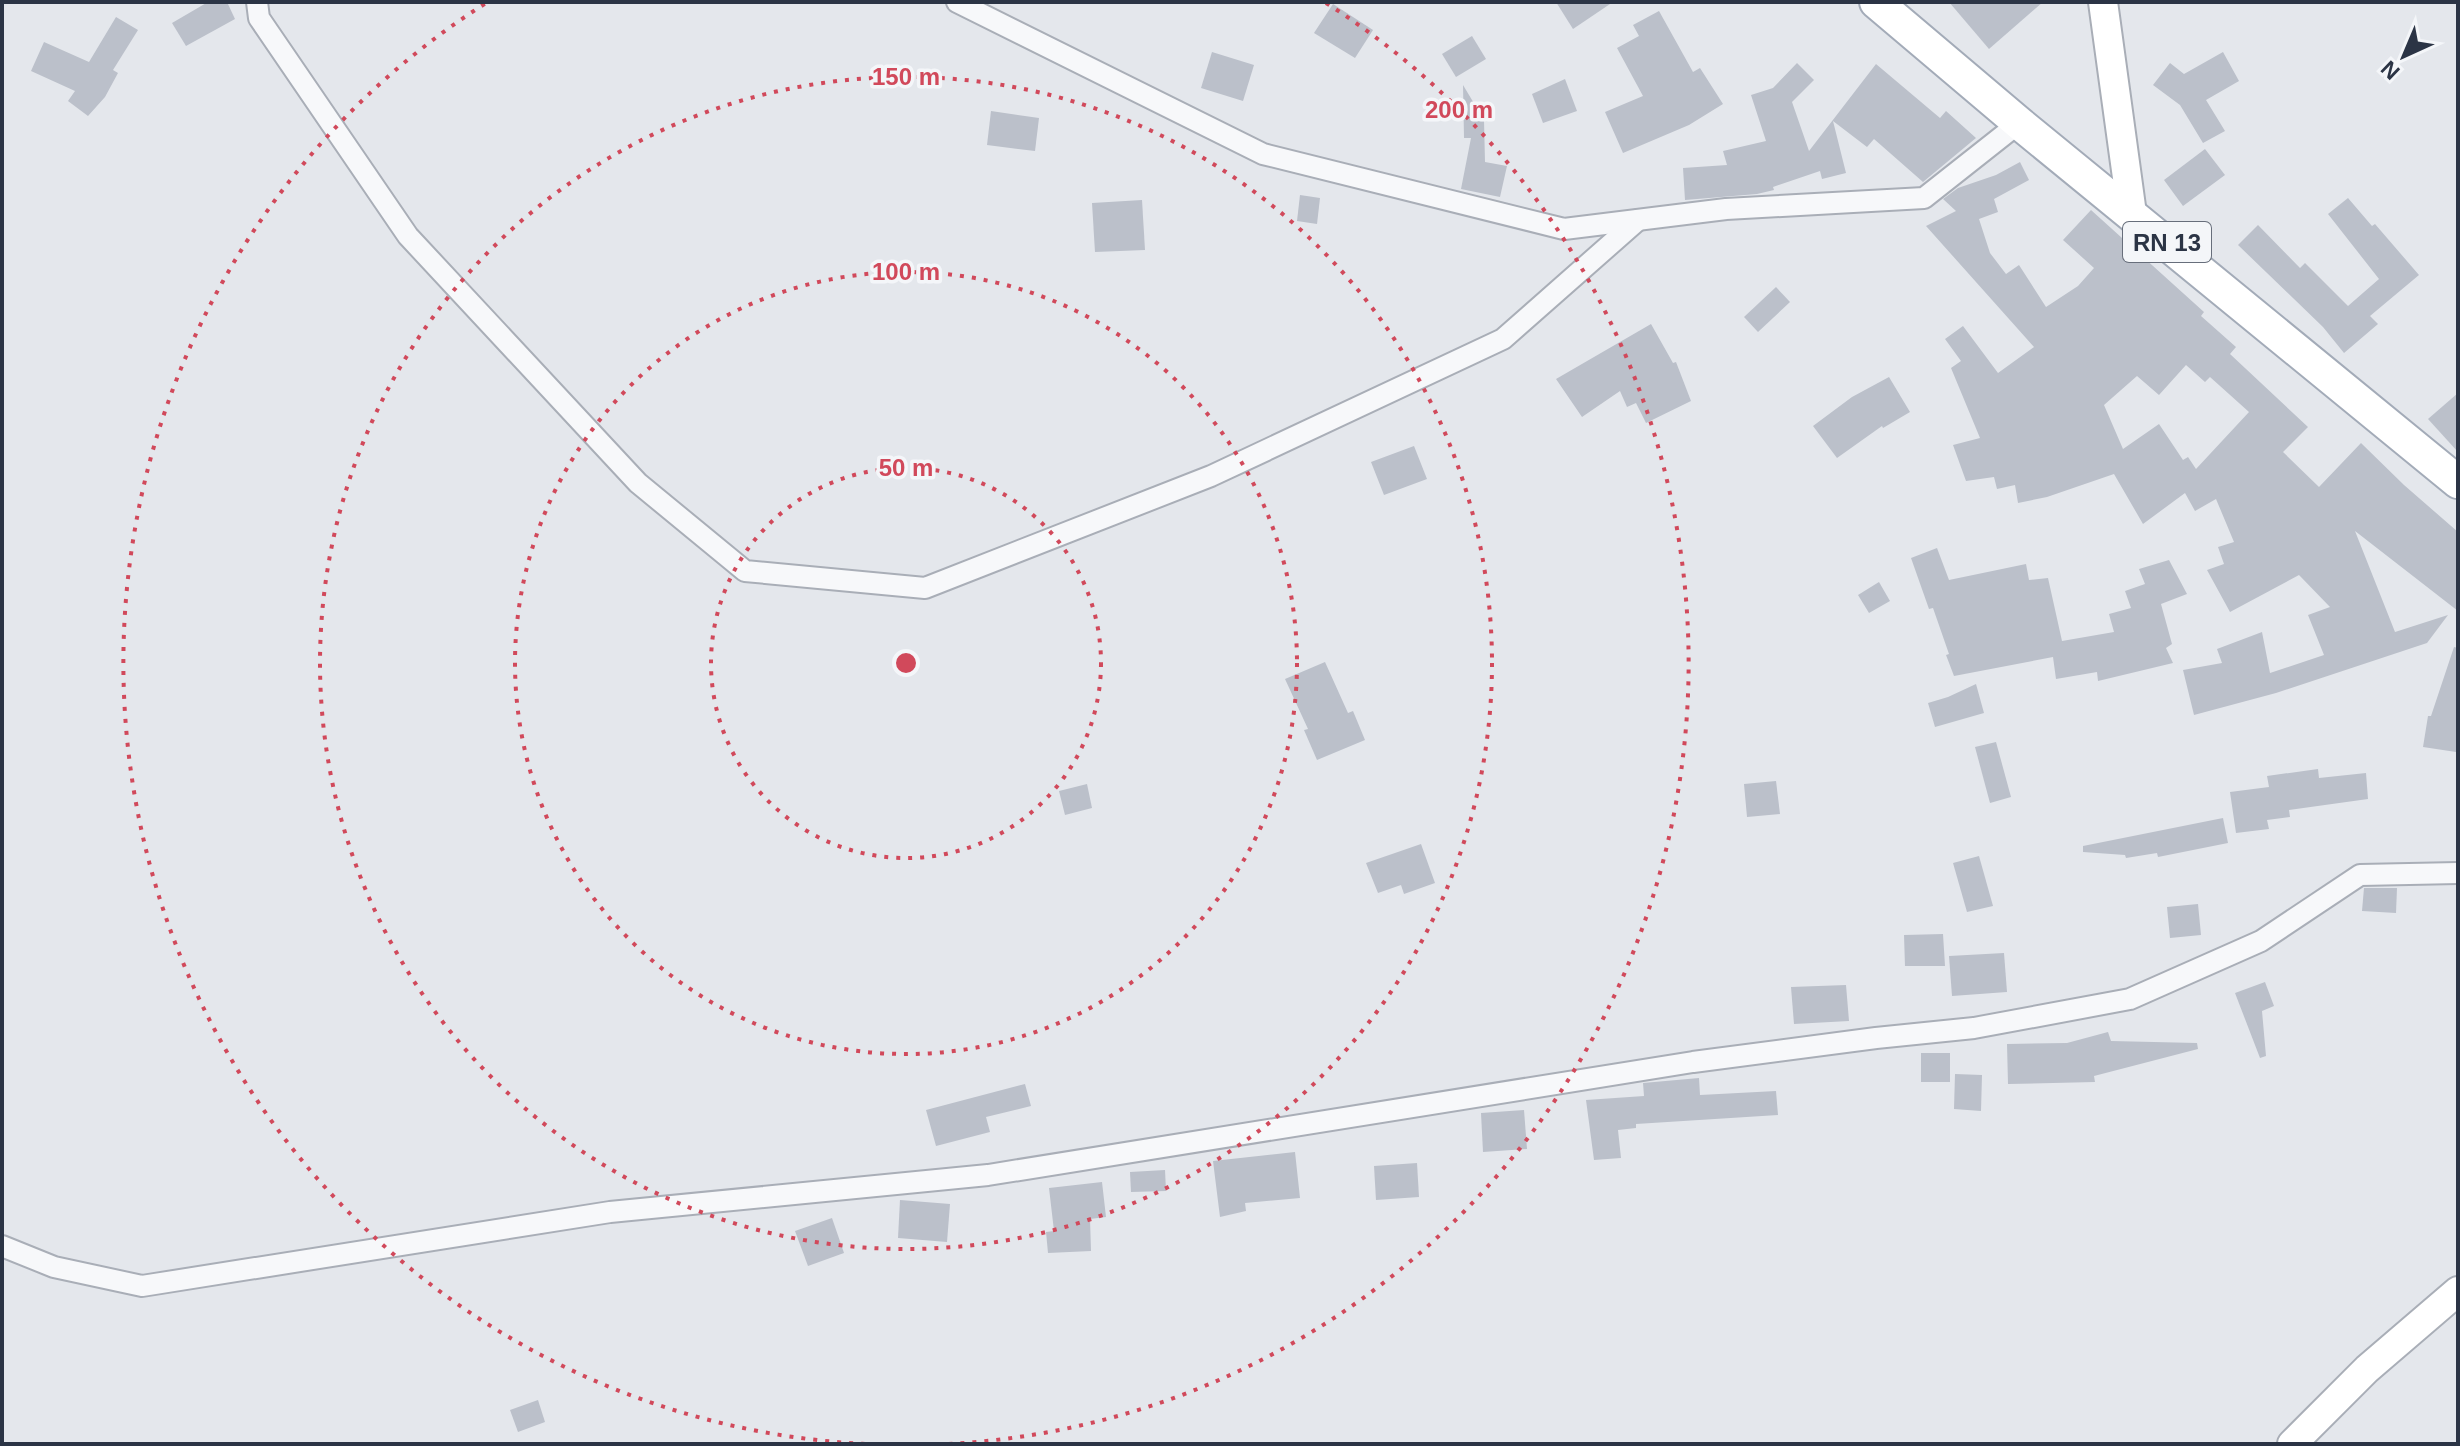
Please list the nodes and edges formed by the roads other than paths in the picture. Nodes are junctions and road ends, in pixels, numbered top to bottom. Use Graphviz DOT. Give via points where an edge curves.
graph roads {
  1 [pos="257,2"];
  2 [pos="957,2"];
  3 [pos="1876,2"];
  4 [pos="2103,2"];
  5 [pos="2019,123"];
  6 [pos="2132,214"];
  7 [pos="1638,220"];
  8 [pos="2458,482"];
  9 [pos="2458,873"];
  10 [pos="2,1246"];
  11 [pos="2458,1291"];
  12 [pos="2292,1444"];
  1 -- 7 [label="street" via="259,18 408,236 638,483 745,571 925,588 1211,476 1503,339"];
  2 -- 7 [label="street" via="1263,154 1564,229"];
  3 -- 5 [label="main road, RN 13"];
  4 -- 6 [label="street"];
  5 -- 6 [label="main road, RN 13"];
  5 -- 7 [label="street" via="1924,198 1726,209"];
  6 -- 8 [label="main road, RN 13"];
  9 -- 10 [label="street" via="2360,875 2261,941 2130,999 1974,1028 1693,1062 988,1175 610,1212 142,1286 54,1267"];
  11 -- 12 [label="street" via="2367,1369"];
}
